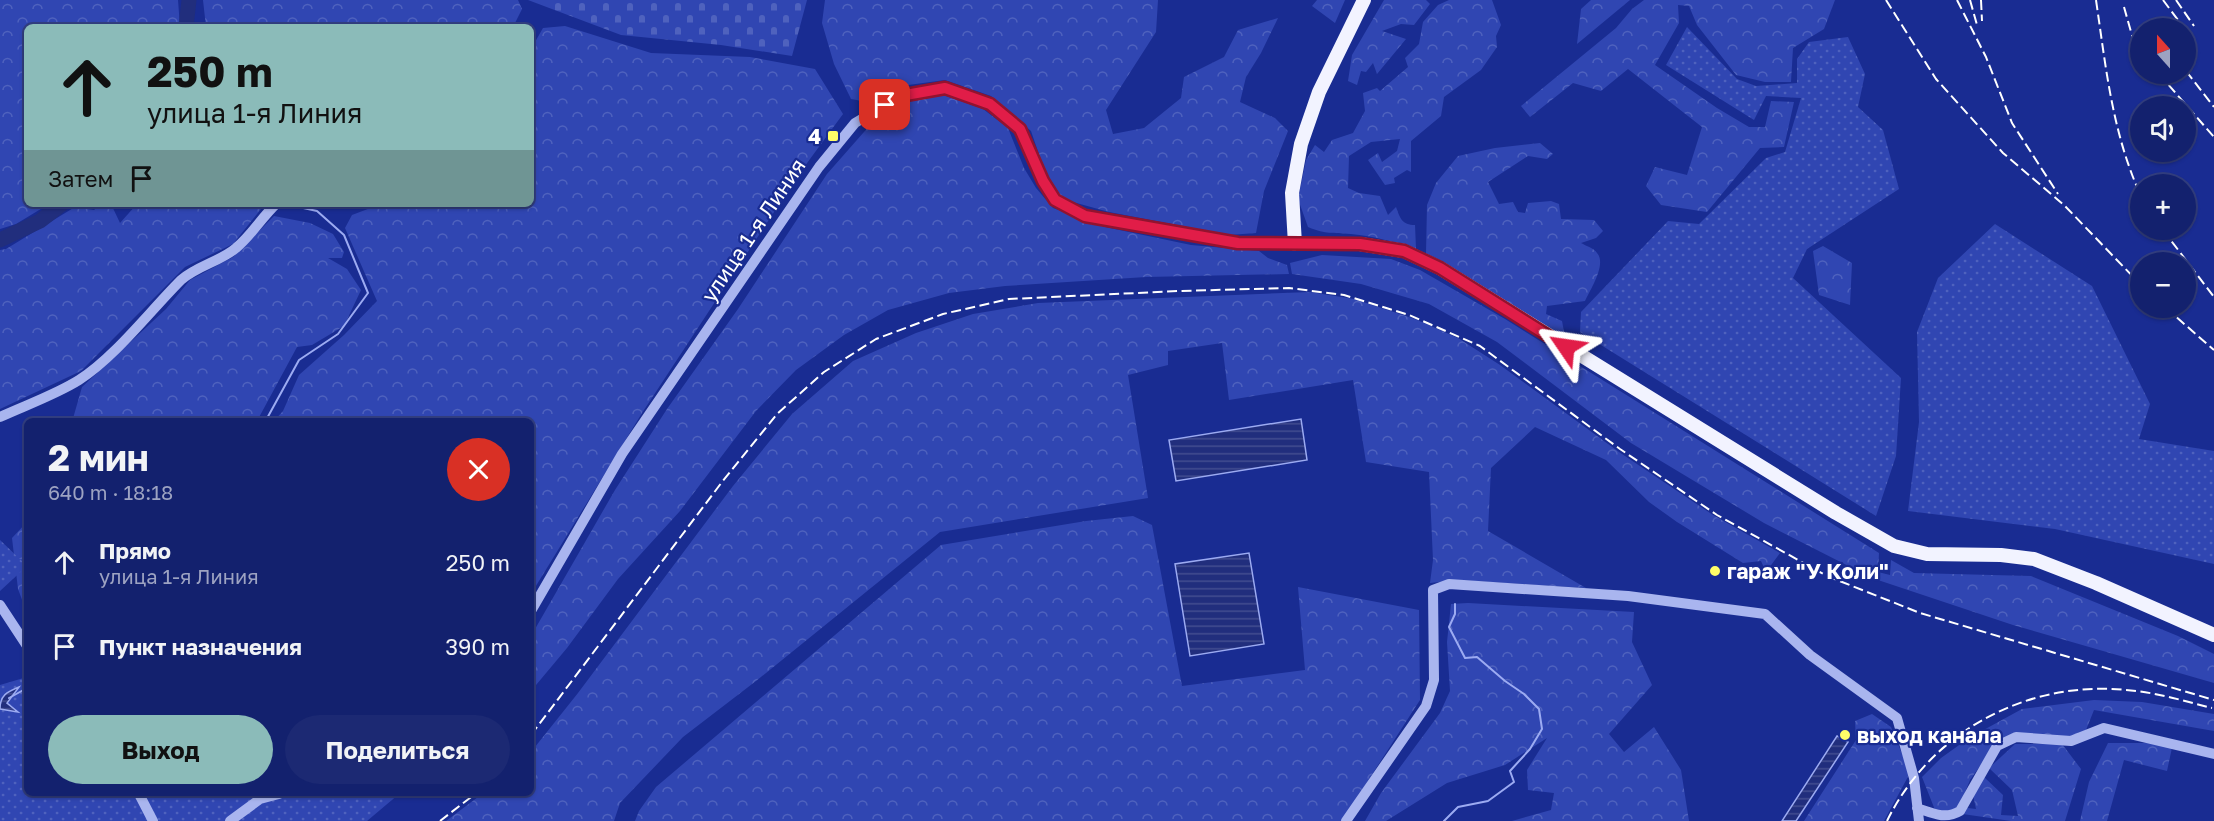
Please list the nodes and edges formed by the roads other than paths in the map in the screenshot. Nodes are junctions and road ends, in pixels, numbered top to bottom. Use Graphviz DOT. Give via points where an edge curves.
graph roads {
  1 [pos="1364,0"];
  2 [pos="273,207"];
  3 [pos="1295,244"];
  4 [pos="0,417"];
  5 [pos="0,605"];
  6 [pos="534,606"];
  7 [pos="2214,635"];
  8 [pos="24,641"];
  9 [pos="2214,754"];
  10 [pos="140,796"];
  11 [pos="271,796"];
  12 [pos="1917,808"];
  13 [pos="153,821"];
  14 [pos="230,821"];
  15 [pos="1346,821"];
  16 [pos="1919,821"];
  1 -- 3 [label="main road" via="1318,92 1301,144 1292,193"];
  2 -- 4 [label="street" via="236,249 183,279 80,380"];
  3 -- 6 [label="street, улица 1-я Линия" via="1238,243 1085,216 1055,200 1020,129 990,104 945,88 900,96 855,123 819,167 622,454"];
  3 -- 7 [label="main road" via="1360,244 1404,251 1440,268 1894,546 1928,554 2034,559"];
  5 -- 8 [label="street"];
  9 -- 12 [label="street" via="2104,728 2071,741 2016,737 1997,746 1960,811 1940,816"];
  10 -- 13 [label="street"];
  11 -- 14 [label="street" via="260,799"];
  12 -- 15 [label="street" via="1914,778 1897,718 1810,655 1765,614 1628,596 1449,584 1433,590 1434,680 1426,706"];
  12 -- 16 [label="street"];
}
